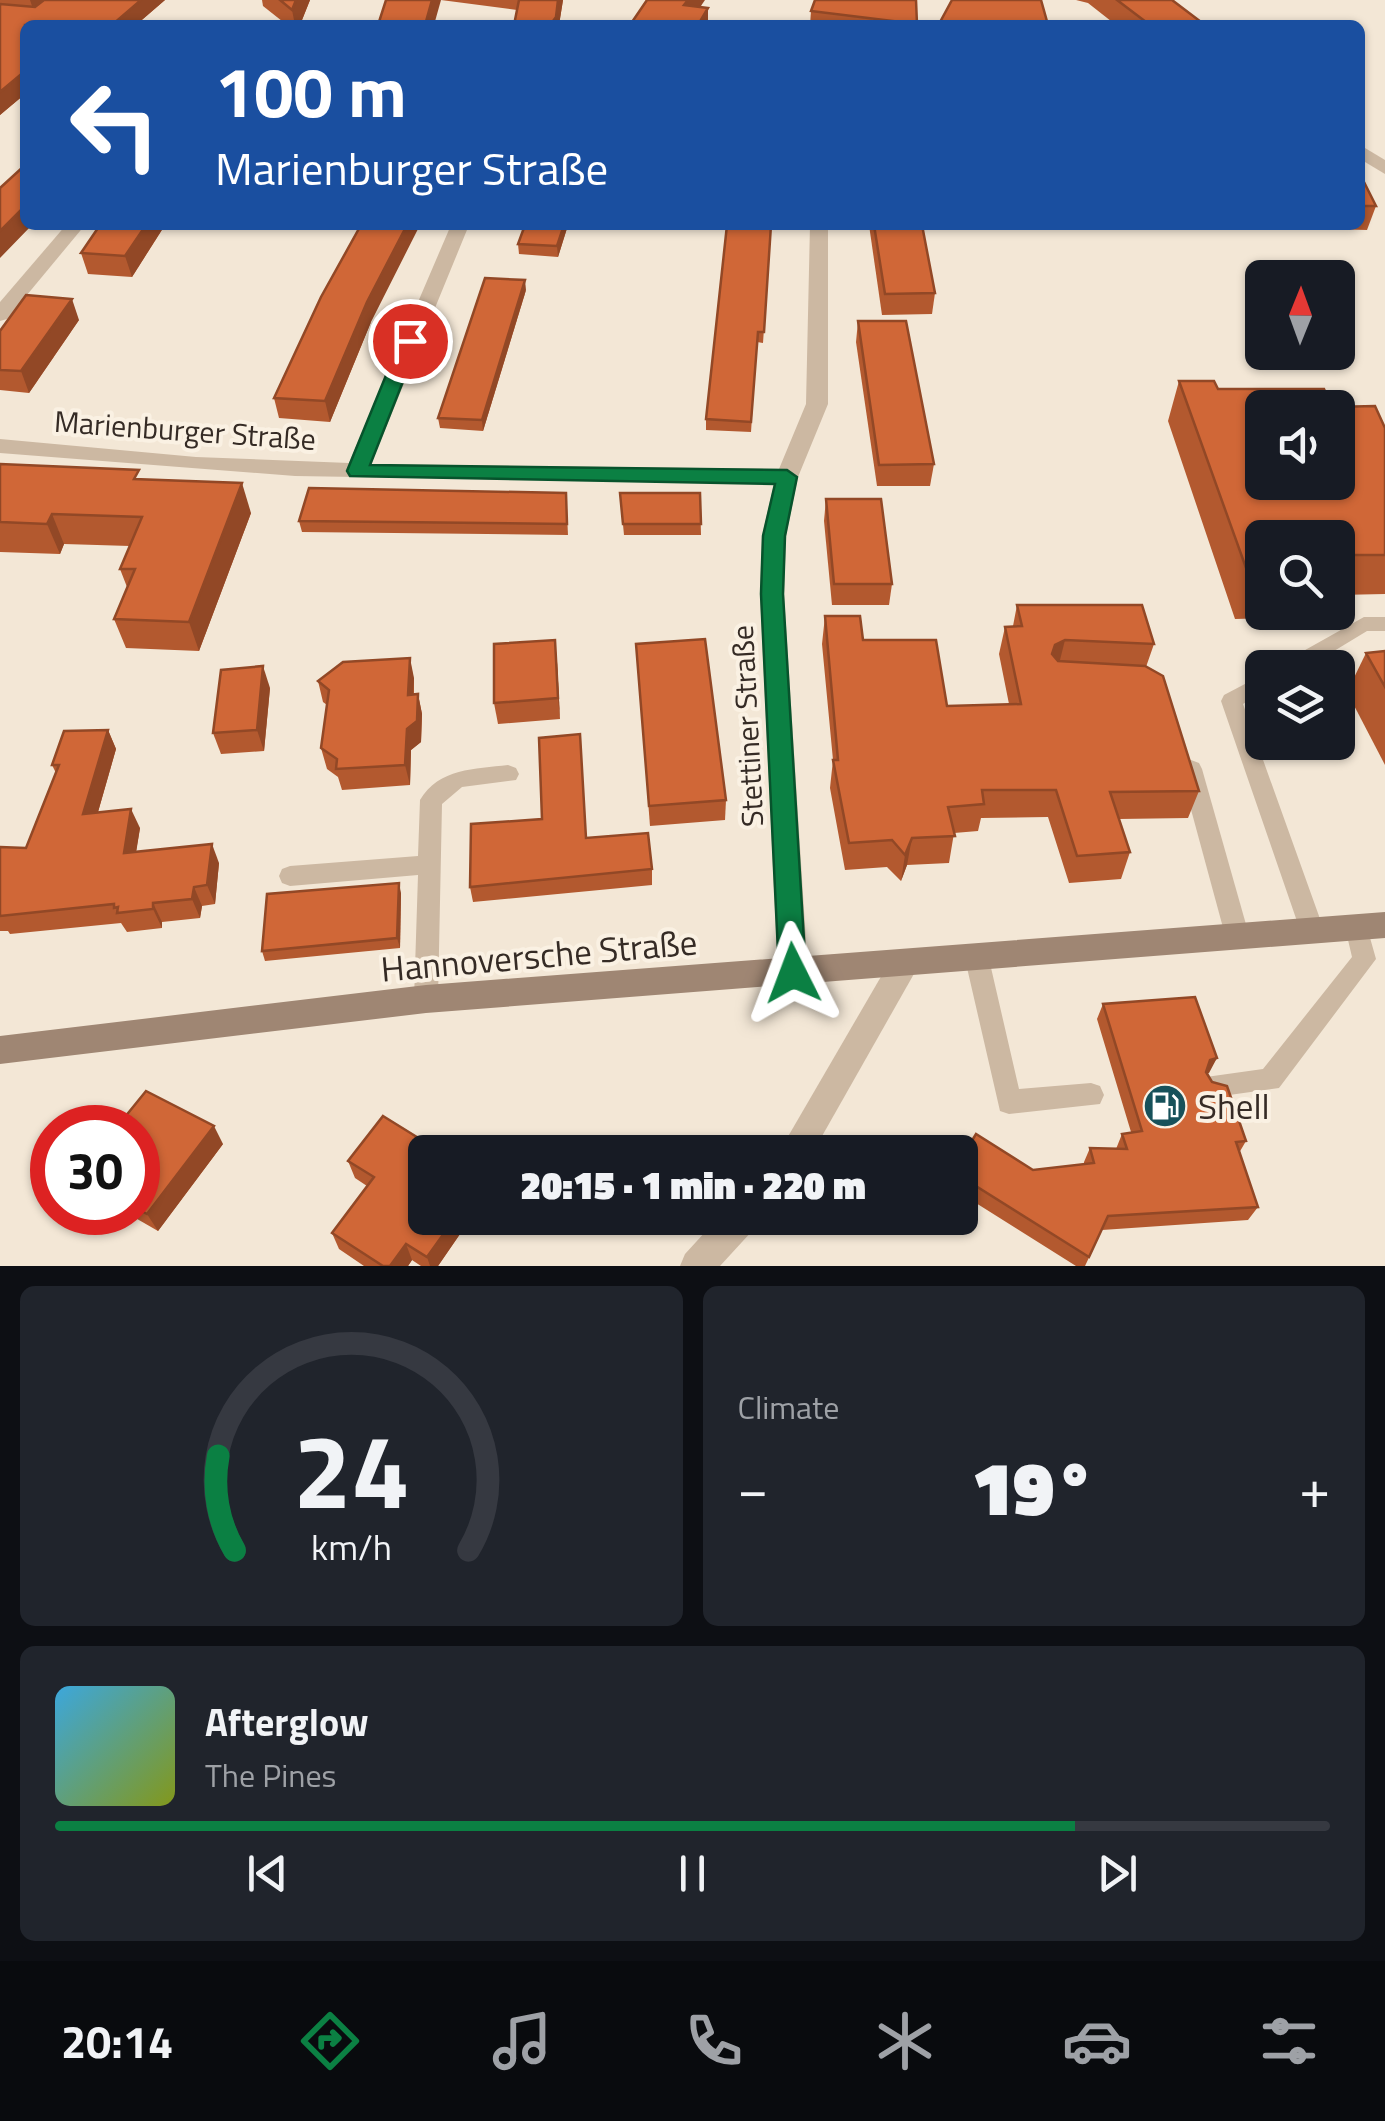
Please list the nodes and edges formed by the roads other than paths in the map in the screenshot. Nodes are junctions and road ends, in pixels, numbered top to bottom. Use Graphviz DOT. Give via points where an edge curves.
graph roads {
  1 [pos="1365,154"];
  2 [pos="1385,169"];
  3 [pos="72,230"];
  4 [pos="458,230"];
  5 [pos="818,230"];
  6 [pos="0,315"];
  7 [pos="0,446"];
  8 [pos="357,471"];
  9 [pos="787,477"];
  10 [pos="1385,624"];
  11 [pos="1319,650"];
  12 [pos="1245,692"];
  13 [pos="1182,741"];
  14 [pos="1245,743"];
  15 [pos="1251,760"];
  16 [pos="508,774"];
  17 [pos="430,866"];
  18 [pos="290,876"];
  19 [pos="1371,926"];
  20 [pos="1312,930"];
  21 [pos="1237,935"];
  22 [pos="978,959"];
  23 [pos="904,965"];
  24 [pos="793,973"];
  25 [pos="426,999"];
  26 [pos="0,1050"];
  27 [pos="1216,1085"];
  28 [pos="1091,1095"];
  29 [pos="804,1135"];
  30 [pos="726,1235"];
  31 [pos="698,1266"];
  1 -- 2 [label="street"];
  3 -- 6 [label="street"];
  4 -- 8 [label="street"];
  5 -- 9 [label="street, Stettiner Straße" via="817,404"];
  7 -- 8 [label="street, Marienburger Straße"];
  8 -- 9 [label="street, Marienburger Straße"];
  9 -- 24 [label="street, Stettiner Straße" via="774,536 772,594"];
  10 -- 11 [label="lane" via="1364,624"];
  12 -- 14 [label="lane" via="1230,701"];
  13 -- 21 [label="lane"];
  15 -- 20 [label="lane"];
  16 -- 17 [label="lane" via="457,779 431,800"];
  17 -- 18 [label="lane"];
  17 -- 25 [label="lane"];
  19 -- 20 [label="street, Hannoversche Straße"];
  19 -- 27 [label="lane" via="1364,958 1270,1080"];
  20 -- 21 [label="street, Hannoversche Straße"];
  21 -- 22 [label="street, Hannoversche Straße"];
  22 -- 23 [label="street, Hannoversche Straße"];
  22 -- 28 [label="lane" via="1009,1102"];
  23 -- 24 [label="street, Hannoversche Straße"];
  23 -- 29 [label="street"];
  24 -- 25 [label="street, Hannoversche Straße"];
  25 -- 26 [label="street, Hannoversche Straße"];
  30 -- 31 [label="street"];
}
